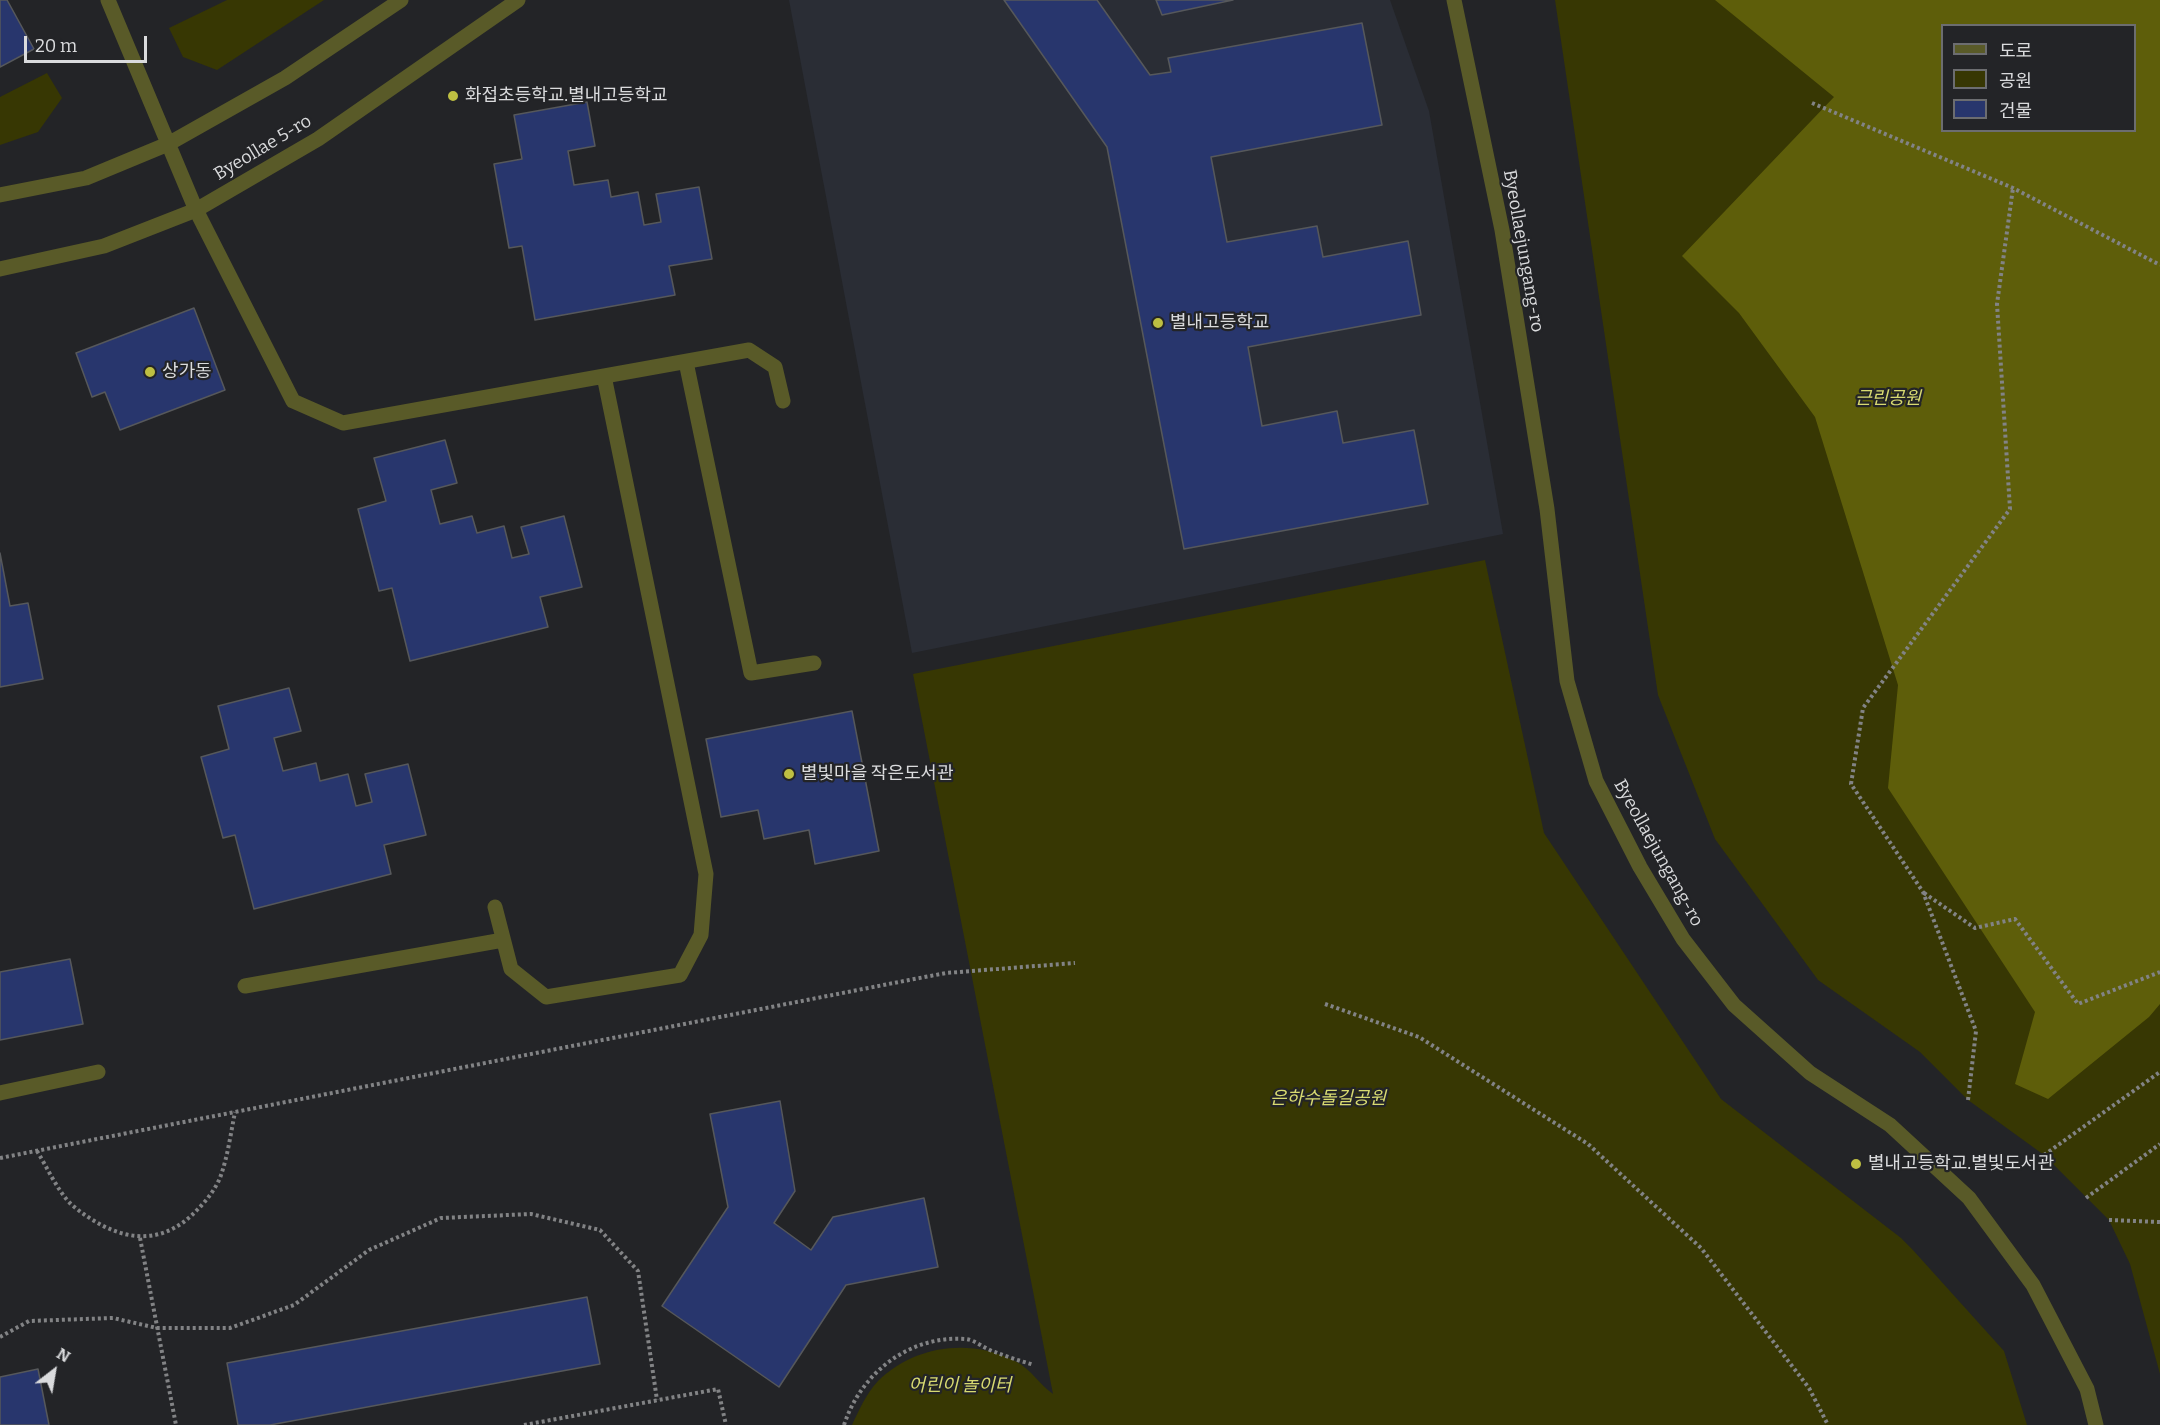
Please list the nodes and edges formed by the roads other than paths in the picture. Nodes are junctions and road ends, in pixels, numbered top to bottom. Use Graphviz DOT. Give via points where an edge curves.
graph roads {
  1 [pos="108,0"];
  2 [pos="401,0"];
  3 [pos="518,0"];
  4 [pos="1454,0"];
  5 [pos="168,144"];
  6 [pos="0,195"];
  7 [pos="196,210"];
  8 [pos="0,269"];
  9 [pos="686,362"];
  10 [pos="604,376"];
  11 [pos="783,401"];
  12 [pos="814,663"];
  13 [pos="495,907"];
  14 [pos="503,940"];
  15 [pos="245,986"];
  16 [pos="98,1072"];
  17 [pos="0,1093"];
  18 [pos="2096,1425"];
  1 -- 5 [label="street"];
  2 -- 5 [label="street" via="285,78"];
  3 -- 7 [label="street, Byeollae 5-ro" via="318,139"];
  4 -- 18 [label="street, Byeollaejungang-ro" via="1502,230 1547,509 1567,681 1596,780 1640,867 1683,939 1734,1005 1809,1073 1890,1125 1969,1198 2033,1285 2087,1389"];
  5 -- 6 [label="street" via="86,178"];
  5 -- 7 [label="street"];
  7 -- 8 [label="street, Byeollae 5-ro" via="104,246"];
  7 -- 10 [label="street" via="293,401 343,423"];
  9 -- 10 [label="street"];
  9 -- 11 [label="street" via="749,350 775,367"];
  9 -- 12 [label="street" via="752,673"];
  10 -- 14 [label="street" via="706,874 701,935 680,975 546,998 511,969"];
  13 -- 14 [label="street"];
  14 -- 15 [label="street"];
  16 -- 17 [label="street"];
}
